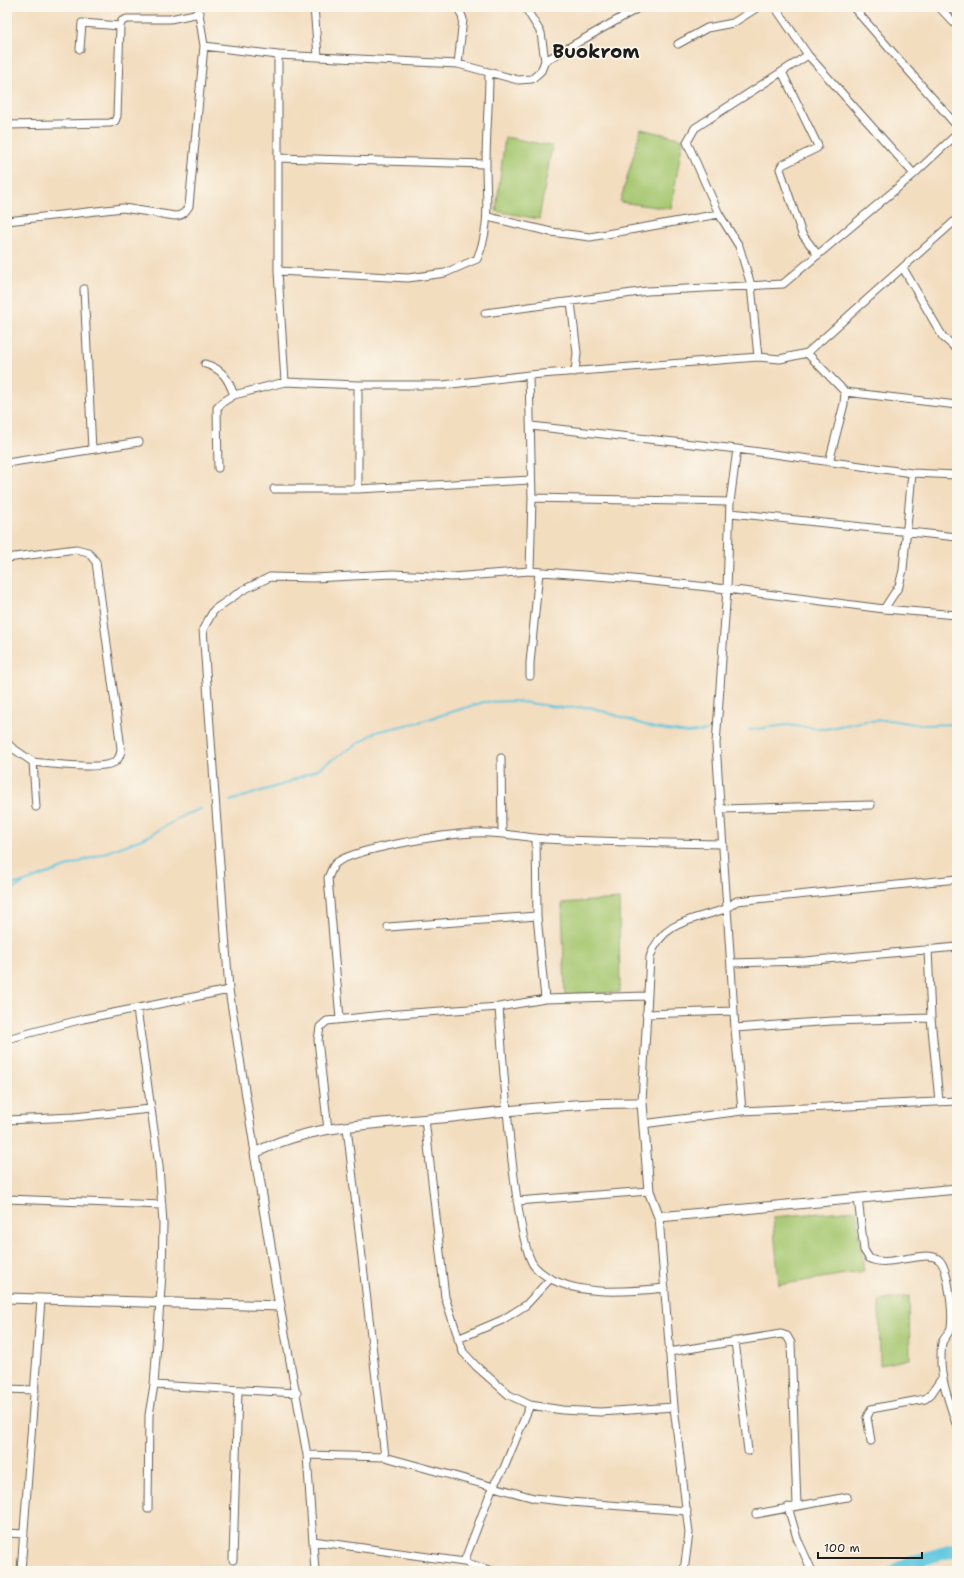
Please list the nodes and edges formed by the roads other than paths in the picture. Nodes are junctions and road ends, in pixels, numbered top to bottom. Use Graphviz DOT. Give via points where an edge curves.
graph roads {
  1 [pos="314,7"];
  2 [pos="458,7"];
  3 [pos="525,7"];
  4 [pos="640,7"];
  5 [pos="758,7"];
  6 [pos="776,7"];
  7 [pos="853,7"];
  8 [pos="939,7"];
  9 [pos="199,10"];
  10 [pos="120,26"];
  11 [pos="957,26"];
  12 [pos="678,44"];
  13 [pos="204,46"];
  14 [pos="80,49"];
  15 [pos="278,55"];
  16 [pos="808,55"];
  17 [pos="318,56"];
  18 [pos="545,61"];
  19 [pos="458,64"];
  20 [pos="782,72"];
  21 [pos="489,73"];
  22 [pos="7,125"];
  23 [pos="957,126"];
  24 [pos="957,134"];
  25 [pos="278,158"];
  26 [pos="486,164"];
  27 [pos="914,174"];
  28 [pos="719,214"];
  29 [pos="488,217"];
  30 [pos="957,219"];
  31 [pos="7,220"];
  32 [pos="818,255"];
  33 [pos="903,268"];
  34 [pos="278,272"];
  35 [pos="752,285"];
  36 [pos="84,289"];
  37 [pos="571,302"];
  38 [pos="485,313"];
  39 [pos="957,349"];
  40 [pos="807,353"];
  41 [pos="758,357"];
  42 [pos="205,364"];
  43 [pos="575,372"];
  44 [pos="529,375"];
  45 [pos="285,382"];
  46 [pos="358,385"];
  47 [pos="845,392"];
  48 [pos="234,395"];
  49 [pos="957,405"];
  50 [pos="531,426"];
  51 [pos="139,442"];
  52 [pos="92,449"];
  53 [pos="737,449"];
  54 [pos="829,462"];
  55 [pos="7,463"];
  56 [pos="218,468"];
  57 [pos="912,473"];
  58 [pos="957,475"];
  59 [pos="531,480"];
  60 [pos="274,489"];
  61 [pos="358,489"];
  62 [pos="532,498"];
  63 [pos="730,502"];
  64 [pos="731,513"];
  65 [pos="908,533"];
  66 [pos="957,537"];
  67 [pos="7,558"];
  68 [pos="530,571"];
  69 [pos="538,572"];
  70 [pos="727,589"];
  71 [pos="884,609"];
  72 [pos="957,615"];
  73 [pos="530,676"];
  74 [pos="7,742"];
  75 [pos="501,758"];
  76 [pos="33,762"];
  77 [pos="871,805"];
  78 [pos="36,807"];
  79 [pos="720,809"];
  80 [pos="502,832"];
  81 [pos="536,838"];
  82 [pos="723,844"];
  83 [pos="957,879"];
  84 [pos="727,909"];
  85 [pos="537,916"];
  86 [pos="388,927"];
  87 [pos="957,947"];
  88 [pos="928,949"];
  89 [pos="731,963"];
  90 [pos="229,990"];
  91 [pos="647,996"];
  92 [pos="545,999"];
  93 [pos="499,1007"];
  94 [pos="137,1010"];
  95 [pos="734,1011"];
  96 [pos="646,1014"];
  97 [pos="931,1018"];
  98 [pos="340,1019"];
  99 [pos="735,1028"];
  100 [pos="7,1039"];
  101 [pos="939,1101"];
  102 [pos="957,1101"];
  103 [pos="642,1103"];
  104 [pos="150,1109"];
  105 [pos="508,1111"];
  106 [pos="742,1111"];
  107 [pos="426,1119"];
  108 [pos="7,1120"];
  109 [pos="643,1124"];
  110 [pos="347,1127"];
  111 [pos="328,1130"];
  112 [pos="255,1153"];
  113 [pos="957,1189"];
  114 [pos="649,1191"];
  115 [pos="858,1198"];
  116 [pos="7,1199"];
  117 [pos="517,1201"];
  118 [pos="162,1204"];
  119 [pos="659,1217"];
  120 [pos="550,1279"];
  121 [pos="665,1288"];
  122 [pos="7,1298"];
  123 [pos="41,1300"];
  124 [pos="160,1303"];
  125 [pos="280,1306"];
  126 [pos="954,1328"];
  127 [pos="458,1339"];
  128 [pos="735,1341"];
  129 [pos="670,1352"];
  130 [pos="942,1378"];
  131 [pos="154,1385"];
  132 [pos="7,1389"];
  133 [pos="35,1390"];
  134 [pos="238,1391"];
  135 [pos="297,1393"];
  136 [pos="530,1404"];
  137 [pos="674,1407"];
  138 [pos="956,1424"];
  139 [pos="871,1441"];
  140 [pos="748,1451"];
  141 [pos="307,1455"];
  142 [pos="385,1457"];
  143 [pos="494,1486"];
  144 [pos="847,1497"];
  145 [pos="797,1505"];
  146 [pos="788,1507"];
  147 [pos="148,1509"];
  148 [pos="687,1511"];
  149 [pos="756,1514"];
  150 [pos="7,1533"];
  151 [pos="24,1534"];
  152 [pos="313,1541"];
  153 [pos="233,1560"];
  154 [pos="464,1562"];
  155 [pos="21,1571"];
  156 [pos="315,1571"];
  157 [pos="492,1571"];
  158 [pos="684,1571"];
  159 [pos="812,1571"];
  1 -- 17 [label="street"];
  2 -- 19 [label="street" via="463,19"];
  3 -- 18 [label="street" via="541,33"];
  4 -- 18 [label="street"];
  5 -- 12 [label="street" via="732,23 706,28"];
  6 -- 16 [label="street"];
  7 -- 23 [label="street"];
  8 -- 11 [label="street"];
  9 -- 10 [label="street" via="170,19 127,19 122,21"];
  9 -- 13 [label="street"];
  10 -- 14 [label="street" via="82,23"];
  10 -- 22 [label="street" via="115,121 103,124"];
  13 -- 15 [label="street"];
  13 -- 31 [label="street" via="189,206 184,213 175,216 123,208"];
  15 -- 17 [label="street"];
  15 -- 25 [label="street"];
  16 -- 20 [label="street"];
  16 -- 27 [label="street"];
  17 -- 19 [label="street"];
  18 -- 21 [label="street" via="541,71 532,79 518,80"];
  19 -- 21 [label="street"];
  20 -- 28 [label="street" via="695,128 687,142"];
  20 -- 32 [label="street" via="818,146 782,164 780,169 802,234"];
  21 -- 26 [label="street"];
  24 -- 27 [label="street"];
  25 -- 26 [label="street"];
  25 -- 34 [label="street"];
  26 -- 29 [label="street"];
  27 -- 32 [label="street"];
  28 -- 29 [label="street" via="590,237 551,232"];
  28 -- 35 [label="street" via="739,246"];
  29 -- 34 [label="street" via="477,259 445,273 408,278"];
  30 -- 33 [label="street"];
  32 -- 35 [label="street" via="783,284"];
  33 -- 39 [label="street" via="943,337"];
  33 -- 40 [label="street"];
  34 -- 45 [label="street"];
  35 -- 37 [label="street" via="647,291"];
  35 -- 41 [label="street"];
  36 -- 52 [label="street"];
  37 -- 38 [label="street"];
  37 -- 43 [label="street" via="577,353"];
  40 -- 41 [label="street" via="780,359"];
  40 -- 47 [label="street"];
  41 -- 43 [label="street"];
  42 -- 48 [label="street" via="215,367 225,375"];
  43 -- 44 [label="street"];
  44 -- 46 [label="street" via="443,385"];
  44 -- 50 [label="street"];
  45 -- 46 [label="street"];
  45 -- 48 [label="street"];
  46 -- 61 [label="street"];
  47 -- 49 [label="street"];
  47 -- 54 [label="street"];
  48 -- 56 [label="street" via="217,408"];
  50 -- 53 [label="street"];
  50 -- 59 [label="street"];
  51 -- 52 [label="street"];
  52 -- 55 [label="street"];
  53 -- 54 [label="street"];
  53 -- 63 [label="street"];
  54 -- 57 [label="street"];
  57 -- 58 [label="street"];
  57 -- 65 [label="street"];
  59 -- 61 [label="street"];
  59 -- 62 [label="street"];
  60 -- 61 [label="street"];
  62 -- 63 [label="street"];
  62 -- 68 [label="street"];
  63 -- 64 [label="street"];
  64 -- 65 [label="street"];
  64 -- 70 [label="street"];
  65 -- 66 [label="street"];
  65 -- 71 [label="street" via="899,586"];
  67 -- 76 [label="street" via="76,549 88,552 96,562 121,748 114,763 104,765"];
  68 -- 69 [label="street"];
  68 -- 90 [label="street" via="452,577 393,574 313,578 270,577 243,590 214,610 203,629"];
  69 -- 70 [label="street"];
  69 -- 73 [label="street"];
  70 -- 71 [label="street"];
  70 -- 79 [label="street" via="716,744"];
  71 -- 72 [label="street"];
  74 -- 76 [label="street" via="10,747"];
  75 -- 80 [label="street"];
  76 -- 78 [label="street"];
  77 -- 79 [label="street"];
  79 -- 82 [label="street"];
  80 -- 81 [label="street"];
  80 -- 98 [label="street" via="472,833 384,846 345,858 335,864 328,878"];
  81 -- 82 [label="street"];
  81 -- 85 [label="street"];
  82 -- 84 [label="street"];
  83 -- 84 [label="street" via="737,901"];
  84 -- 89 [label="street"];
  84 -- 91 [label="street" via="677,924 664,933 654,944 650,957"];
  85 -- 86 [label="street"];
  85 -- 92 [label="street"];
  87 -- 88 [label="street"];
  88 -- 89 [label="street" via="805,961"];
  88 -- 97 [label="street"];
  89 -- 95 [label="street"];
  90 -- 94 [label="street"];
  90 -- 112 [label="street"];
  91 -- 92 [label="street"];
  91 -- 96 [label="street"];
  92 -- 93 [label="street"];
  93 -- 98 [label="street"];
  93 -- 105 [label="street"];
  94 -- 100 [label="street"];
  94 -- 104 [label="street"];
  95 -- 96 [label="street"];
  95 -- 99 [label="street"];
  96 -- 103 [label="street"];
  97 -- 99 [label="street" via="832,1021"];
  97 -- 101 [label="street"];
  98 -- 111 [label="street" via="327,1021 320,1027 318,1040"];
  99 -- 106 [label="street"];
  101 -- 102 [label="street"];
  101 -- 106 [label="street"];
  103 -- 105 [label="street"];
  103 -- 109 [label="street"];
  104 -- 108 [label="street" via="74,1117"];
  104 -- 118 [label="street"];
  105 -- 107 [label="street"];
  105 -- 117 [label="street"];
  106 -- 109 [label="street"];
  107 -- 110 [label="street"];
  107 -- 127 [label="street" via="445,1297"];
  109 -- 114 [label="street"];
  110 -- 111 [label="street"];
  110 -- 142 [label="street"];
  111 -- 112 [label="street" via="270,1145"];
  112 -- 125 [label="street"];
  113 -- 115 [label="street"];
  114 -- 117 [label="street"];
  114 -- 119 [label="street"];
  115 -- 119 [label="street"];
  115 -- 126 [label="street" via="864,1250 869,1258 882,1262 930,1256 938,1258 943,1265"];
  116 -- 118 [label="street"];
  117 -- 120 [label="street" via="529,1258 534,1267"];
  118 -- 124 [label="street"];
  119 -- 121 [label="street"];
  120 -- 121 [label="street" via="601,1291 625,1292"];
  120 -- 127 [label="street" via="526,1305 502,1320"];
  121 -- 129 [label="street"];
  122 -- 123 [label="street"];
  123 -- 124 [label="street"];
  123 -- 133 [label="street"];
  124 -- 125 [label="street"];
  124 -- 131 [label="street"];
  125 -- 135 [label="street"];
  126 -- 130 [label="street" via="942,1342"];
  127 -- 136 [label="street" via="463,1352 476,1366 509,1395"];
  128 -- 129 [label="street"];
  128 -- 140 [label="street"];
  128 -- 145 [label="street" via="781,1334 787,1336 791,1343"];
  129 -- 137 [label="street"];
  130 -- 138 [label="street"];
  130 -- 139 [label="street" via="925,1399 871,1409 867,1417"];
  131 -- 134 [label="street"];
  131 -- 147 [label="street" via="149,1415"];
  132 -- 133 [label="street"];
  133 -- 151 [label="street"];
  134 -- 135 [label="street"];
  134 -- 153 [label="street"];
  135 -- 141 [label="street"];
  136 -- 137 [label="street" via="562,1410 600,1412"];
  136 -- 143 [label="street"];
  137 -- 148 [label="street"];
  141 -- 142 [label="street"];
  141 -- 152 [label="street"];
  142 -- 143 [label="street"];
  143 -- 148 [label="street" via="534,1498 555,1501"];
  143 -- 154 [label="street"];
  144 -- 145 [label="street"];
  145 -- 146 [label="street"];
  146 -- 149 [label="street"];
  146 -- 159 [label="street" via="797,1538"];
  148 -- 158 [label="street" via="689,1533"];
  150 -- 151 [label="street"];
  151 -- 155 [label="street"];
  152 -- 154 [label="street"];
  152 -- 156 [label="street"];
  154 -- 157 [label="street"];
}
